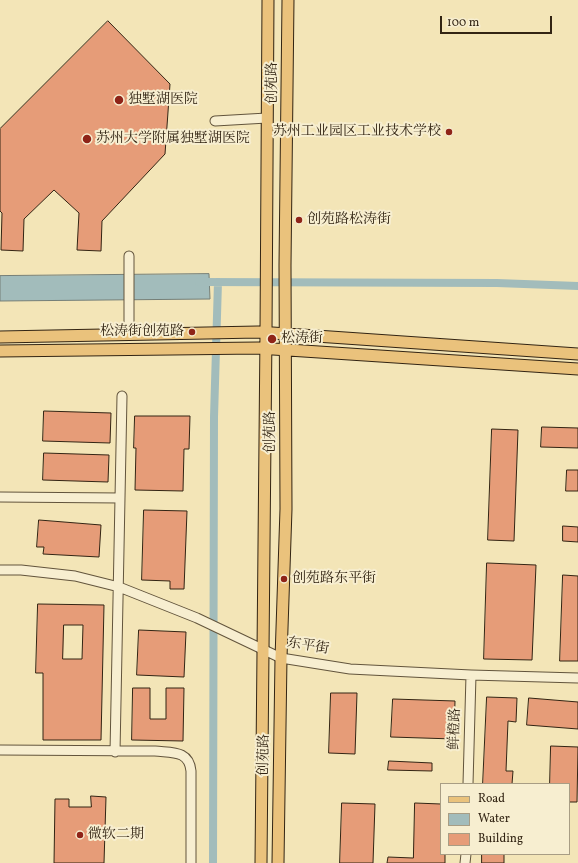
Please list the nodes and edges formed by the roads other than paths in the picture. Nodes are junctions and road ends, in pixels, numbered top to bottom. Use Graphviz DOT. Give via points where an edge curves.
graph roads {
  1 [pos="268,0"];
  2 [pos="288,0"];
  3 [pos="267,118"];
  4 [pos="215,121"];
  5 [pos="129,256"];
  6 [pos="266,333"];
  7 [pos="129,334"];
  8 [pos="286,335"];
  9 [pos="0,337"];
  10 [pos="266,348"];
  11 [pos="286,350"];
  12 [pos="0,351"];
  13 [pos="578,354"];
  14 [pos="578,369"];
  15 [pos="122,396"];
  16 [pos="0,497"];
  17 [pos="120,498"];
  18 [pos="0,570"];
  19 [pos="119,587"];
  20 [pos="264,650"];
  21 [pos="281,658"];
  22 [pos="471,675"];
  23 [pos="578,678"];
  24 [pos="0,750"];
  25 [pos="115,752"];
  26 [pos="468,783"];
  27 [pos="191,863"];
  28 [pos="260,863"];
  29 [pos="278,863"];
  1 -- 3 [label="main road, 创苑路"];
  2 -- 8 [label="main road, 创苑路"];
  3 -- 4 [label="street"];
  3 -- 6 [label="main road, 创苑路"];
  5 -- 7 [label="street"];
  6 -- 7 [label="main road"];
  6 -- 8 [label="main road"];
  6 -- 10 [label="main road, 创苑路"];
  7 -- 9 [label="main road"];
  8 -- 11 [label="main road, 创苑路"];
  8 -- 13 [label="main road"];
  10 -- 11 [label="main road"];
  10 -- 12 [label="main road"];
  10 -- 20 [label="main road, 创苑路"];
  11 -- 14 [label="main road"];
  11 -- 21 [label="main road, 创苑路" via="286,509"];
  15 -- 17 [label="street"];
  16 -- 17 [label="street"];
  17 -- 19 [label="street"];
  18 -- 19 [label="street, 东平街" via="75,576"];
  19 -- 20 [label="street, 东平街" via="197,618"];
  19 -- 25 [label="street"];
  20 -- 21 [label="street, 东平街"];
  20 -- 28 [label="main road, 创苑路"];
  21 -- 22 [label="street, 东平街" via="350,669"];
  21 -- 29 [label="main road, 创苑路"];
  22 -- 23 [label="street, 东平街"];
  22 -- 26 [label="street, 鲜橙路"];
  24 -- 25 [label="street"];
  25 -- 27 [label="street" via="155,751 187,758 190,763"];
}
